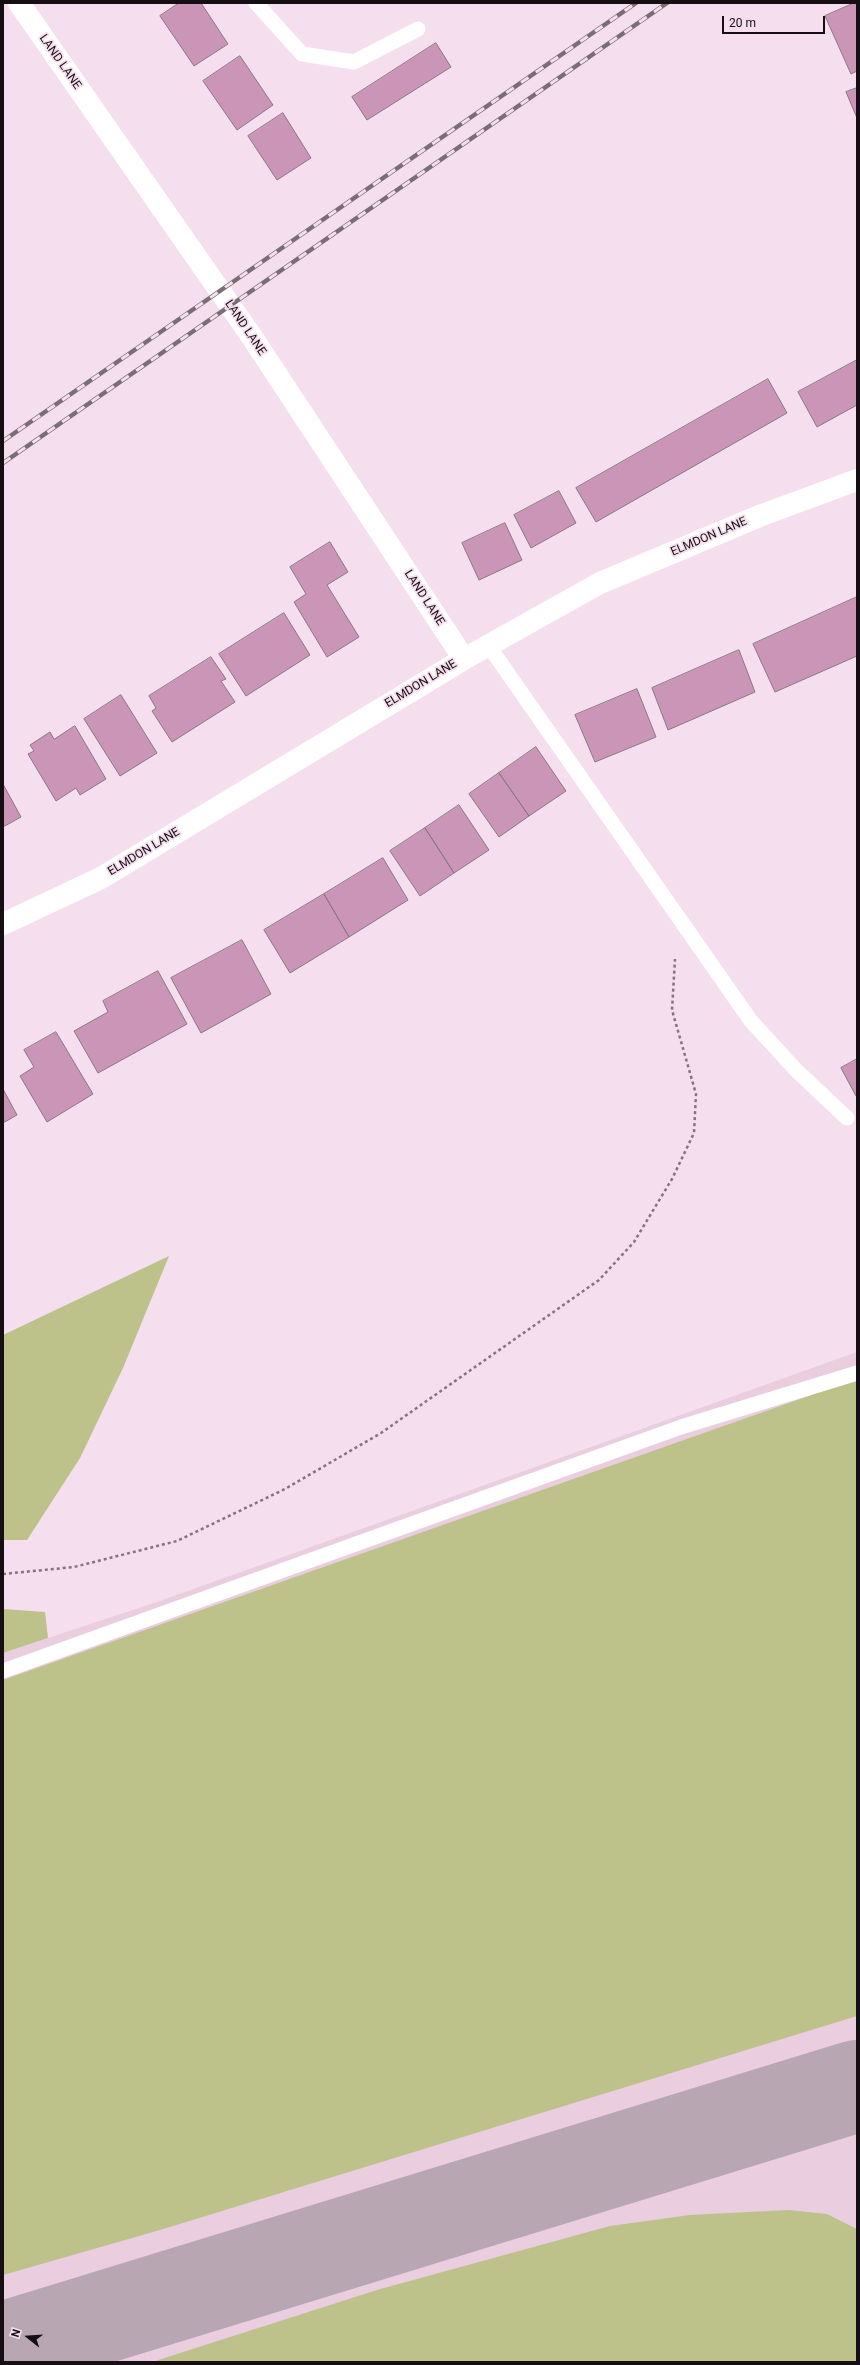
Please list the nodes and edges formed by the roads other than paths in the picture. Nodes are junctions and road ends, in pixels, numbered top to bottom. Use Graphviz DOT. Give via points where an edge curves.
graph roads {
  1 [pos="19,3"];
  2 [pos="256,3"];
  3 [pos="418,29"];
  4 [pos="857,480"];
  5 [pos="488,645"];
  6 [pos="464,659"];
  7 [pos="3,924"];
  8 [pos="847,1118"];
  9 [pos="857,1373"];
  10 [pos="3,1671"];
  1 -- 6 [label="street, LAND LANE" via="252,337"];
  2 -- 3 [label="lane" via="302,54 354,62"];
  4 -- 5 [label="street, ELMDON LANE" via="762,515 600,583"];
  5 -- 6 [label="street, ELMDON LANE"];
  5 -- 8 [label="lane" via="751,1021 796,1070"];
  6 -- 7 [label="street, ELMDON LANE" via="101,878"];
  9 -- 10 [label="lane" via="681,1427"];
}
